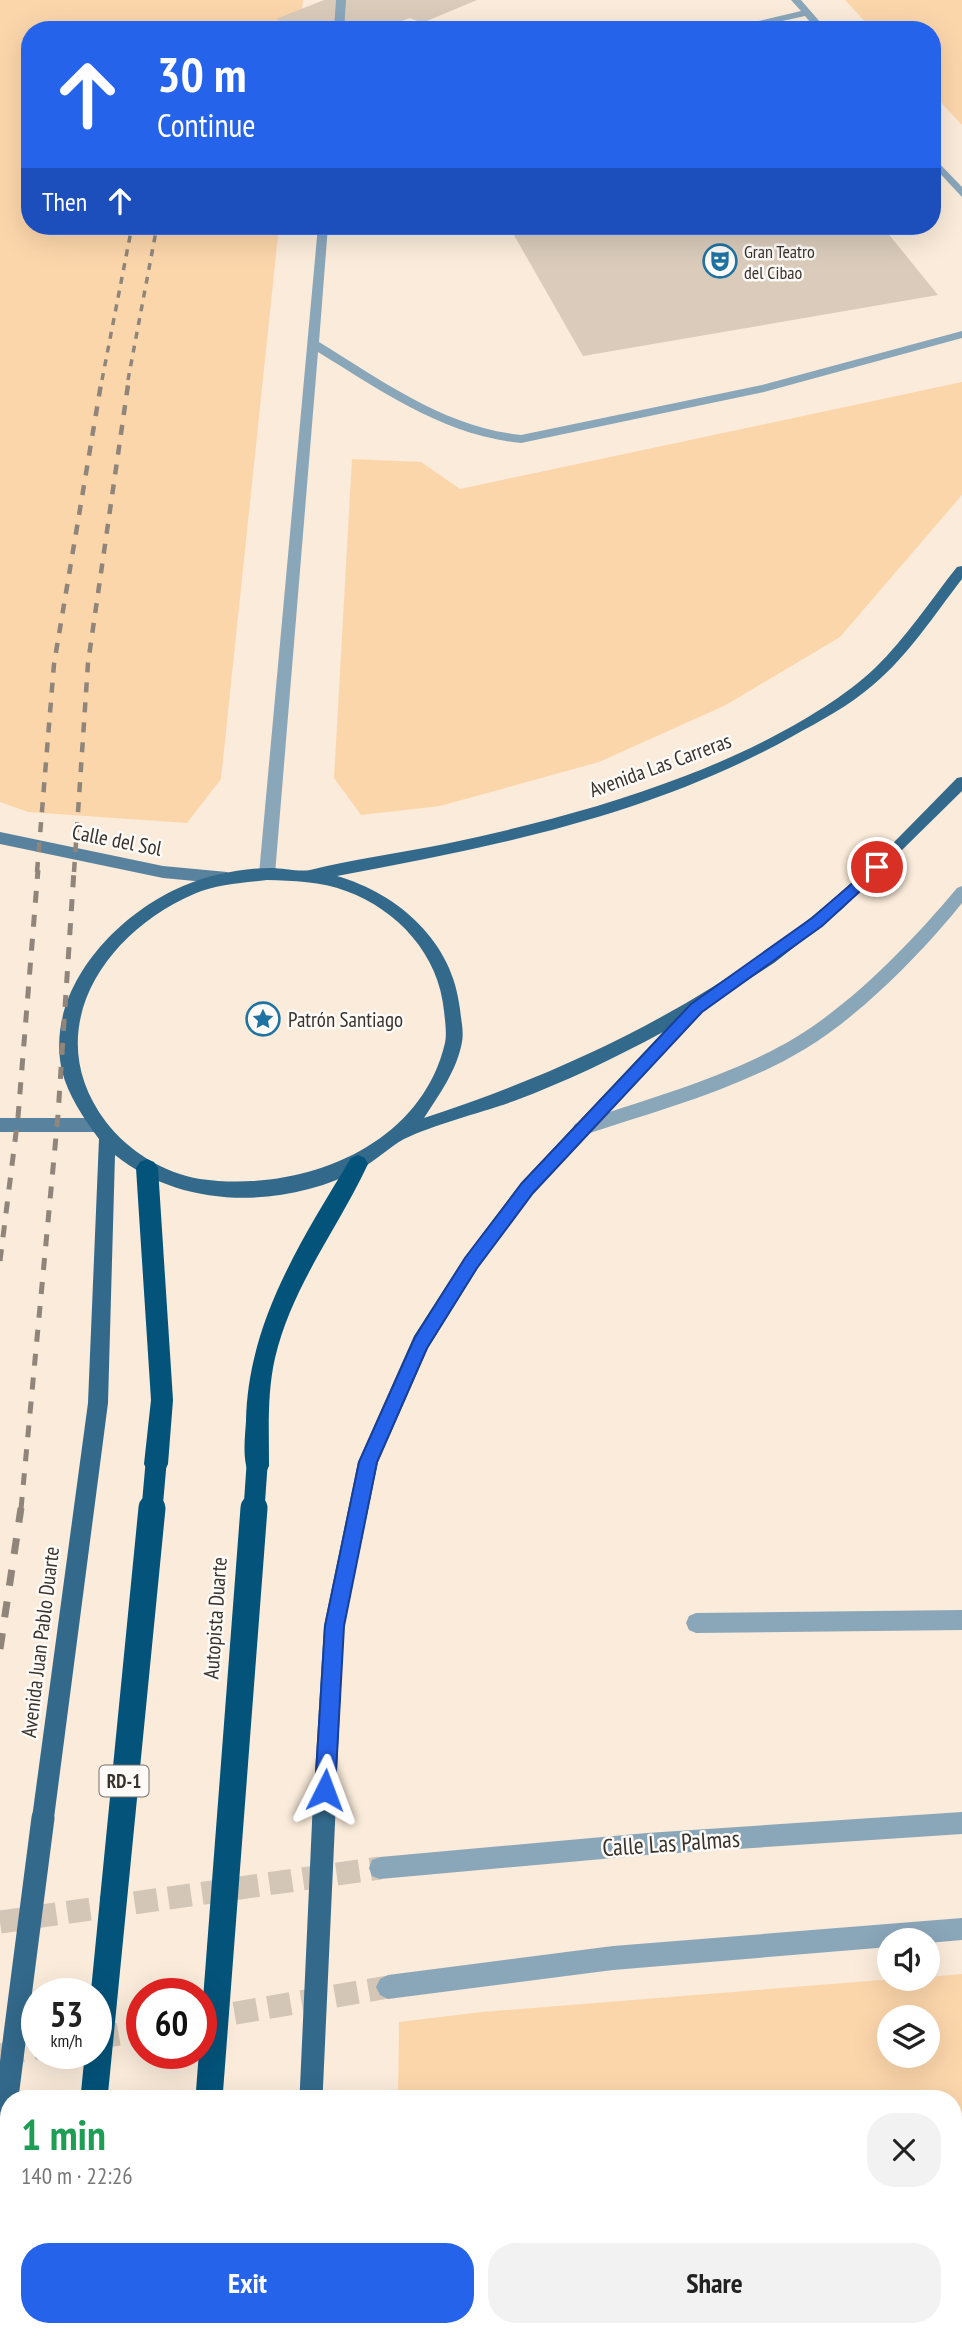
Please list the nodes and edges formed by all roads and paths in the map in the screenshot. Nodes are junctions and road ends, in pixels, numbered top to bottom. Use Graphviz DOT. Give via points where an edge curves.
graph roads {
  1 [pos="341,0"];
  2 [pos="796,0"];
  3 [pos="807,13"];
  4 [pos="340,21"];
  5 [pos="769,21"];
  6 [pos="814,21"];
  7 [pos="941,169"];
  8 [pos="962,194"];
  9 [pos="322,235"];
  10 [pos="962,334"];
  11 [pos="312,343"];
  12 [pos="962,570"];
  13 [pos="962,782"];
  14 [pos="0,838"];
  15 [pos="267,874"];
  16 [pos="306,876"];
  17 [pos="227,878"];
  18 [pos="962,892"];
  19 [pos="696,1008"];
  20 [pos="0,1125"];
  21 [pos="581,1129"];
  22 [pos="101,1132"];
  23 [pos="401,1133"];
  24 [pos="358,1164"];
  25 [pos="147,1168"];
  26 [pos="962,1620"];
  27 [pos="696,1623"];
  28 [pos="962,1823"];
  29 [pos="380,1868"];
  30 [pos="962,1929"];
  31 [pos="388,1987"];
  32 [pos="8,2090"];
  33 [pos="95,2090"];
  34 [pos="210,2090"];
  35 [pos="311,2090"];
  1 -- 4 [label="street"];
  2 -- 3 [label="street"];
  3 -- 5 [label="street"];
  3 -- 6 [label="street"];
  7 -- 8 [label="street"];
  9 -- 11 [label="street"];
  10 -- 11 [label="street" via="764,388 521,439 494,438 453,425"];
  11 -- 15 [label="street"];
  12 -- 16 [label="main road, Avenida Las Carreras" via="885,666 769,746 632,802 458,849"];
  13 -- 19 [label="main road" via="817,922"];
  14 -- 17 [label="main road, Calle del Sol" via="163,872"];
  15 -- 16 [label="main road"];
  15 -- 17 [label="main road"];
  16 -- 23 [label="main road" via="358,889 402,915 434,951 453,994 453,1042 436,1091"];
  17 -- 22 [label="main road" via="188,890 144,914 108,945 82,984 68,1026 70,1069"];
  18 -- 21 [label="street" via="924,940 895,967 791,1049 703,1088"];
  19 -- 21 [label="main road"];
  19 -- 23 [label="main road" via="608,1055 514,1095"];
  20 -- 22 [label="main road"];
  21 -- 35 [label="main road, bridge" via="527,1188 471,1263 421,1342 368,1462 334,1626"];
  22 -- 25 [label="main road"];
  22 -- 32 [label="main road, Avenida Juan Pablo Duarte, bridge" via="98,1403"];
  23 -- 24 [label="main road"];
  24 -- 25 [label="main road" via="306,1184 250,1191 196,1186"];
  24 -- 34 [label="highway, Autopista Duarte, bridge" via="300,1270 264,1357 257,1397 257,1466"];
  25 -- 33 [label="highway, RD-1, bridge" via="162,1400"];
  26 -- 27 [label="street"];
  28 -- 29 [label="street, Calle Las Palmas"];
  30 -- 31 [label="street" via="613,1958"];
}
